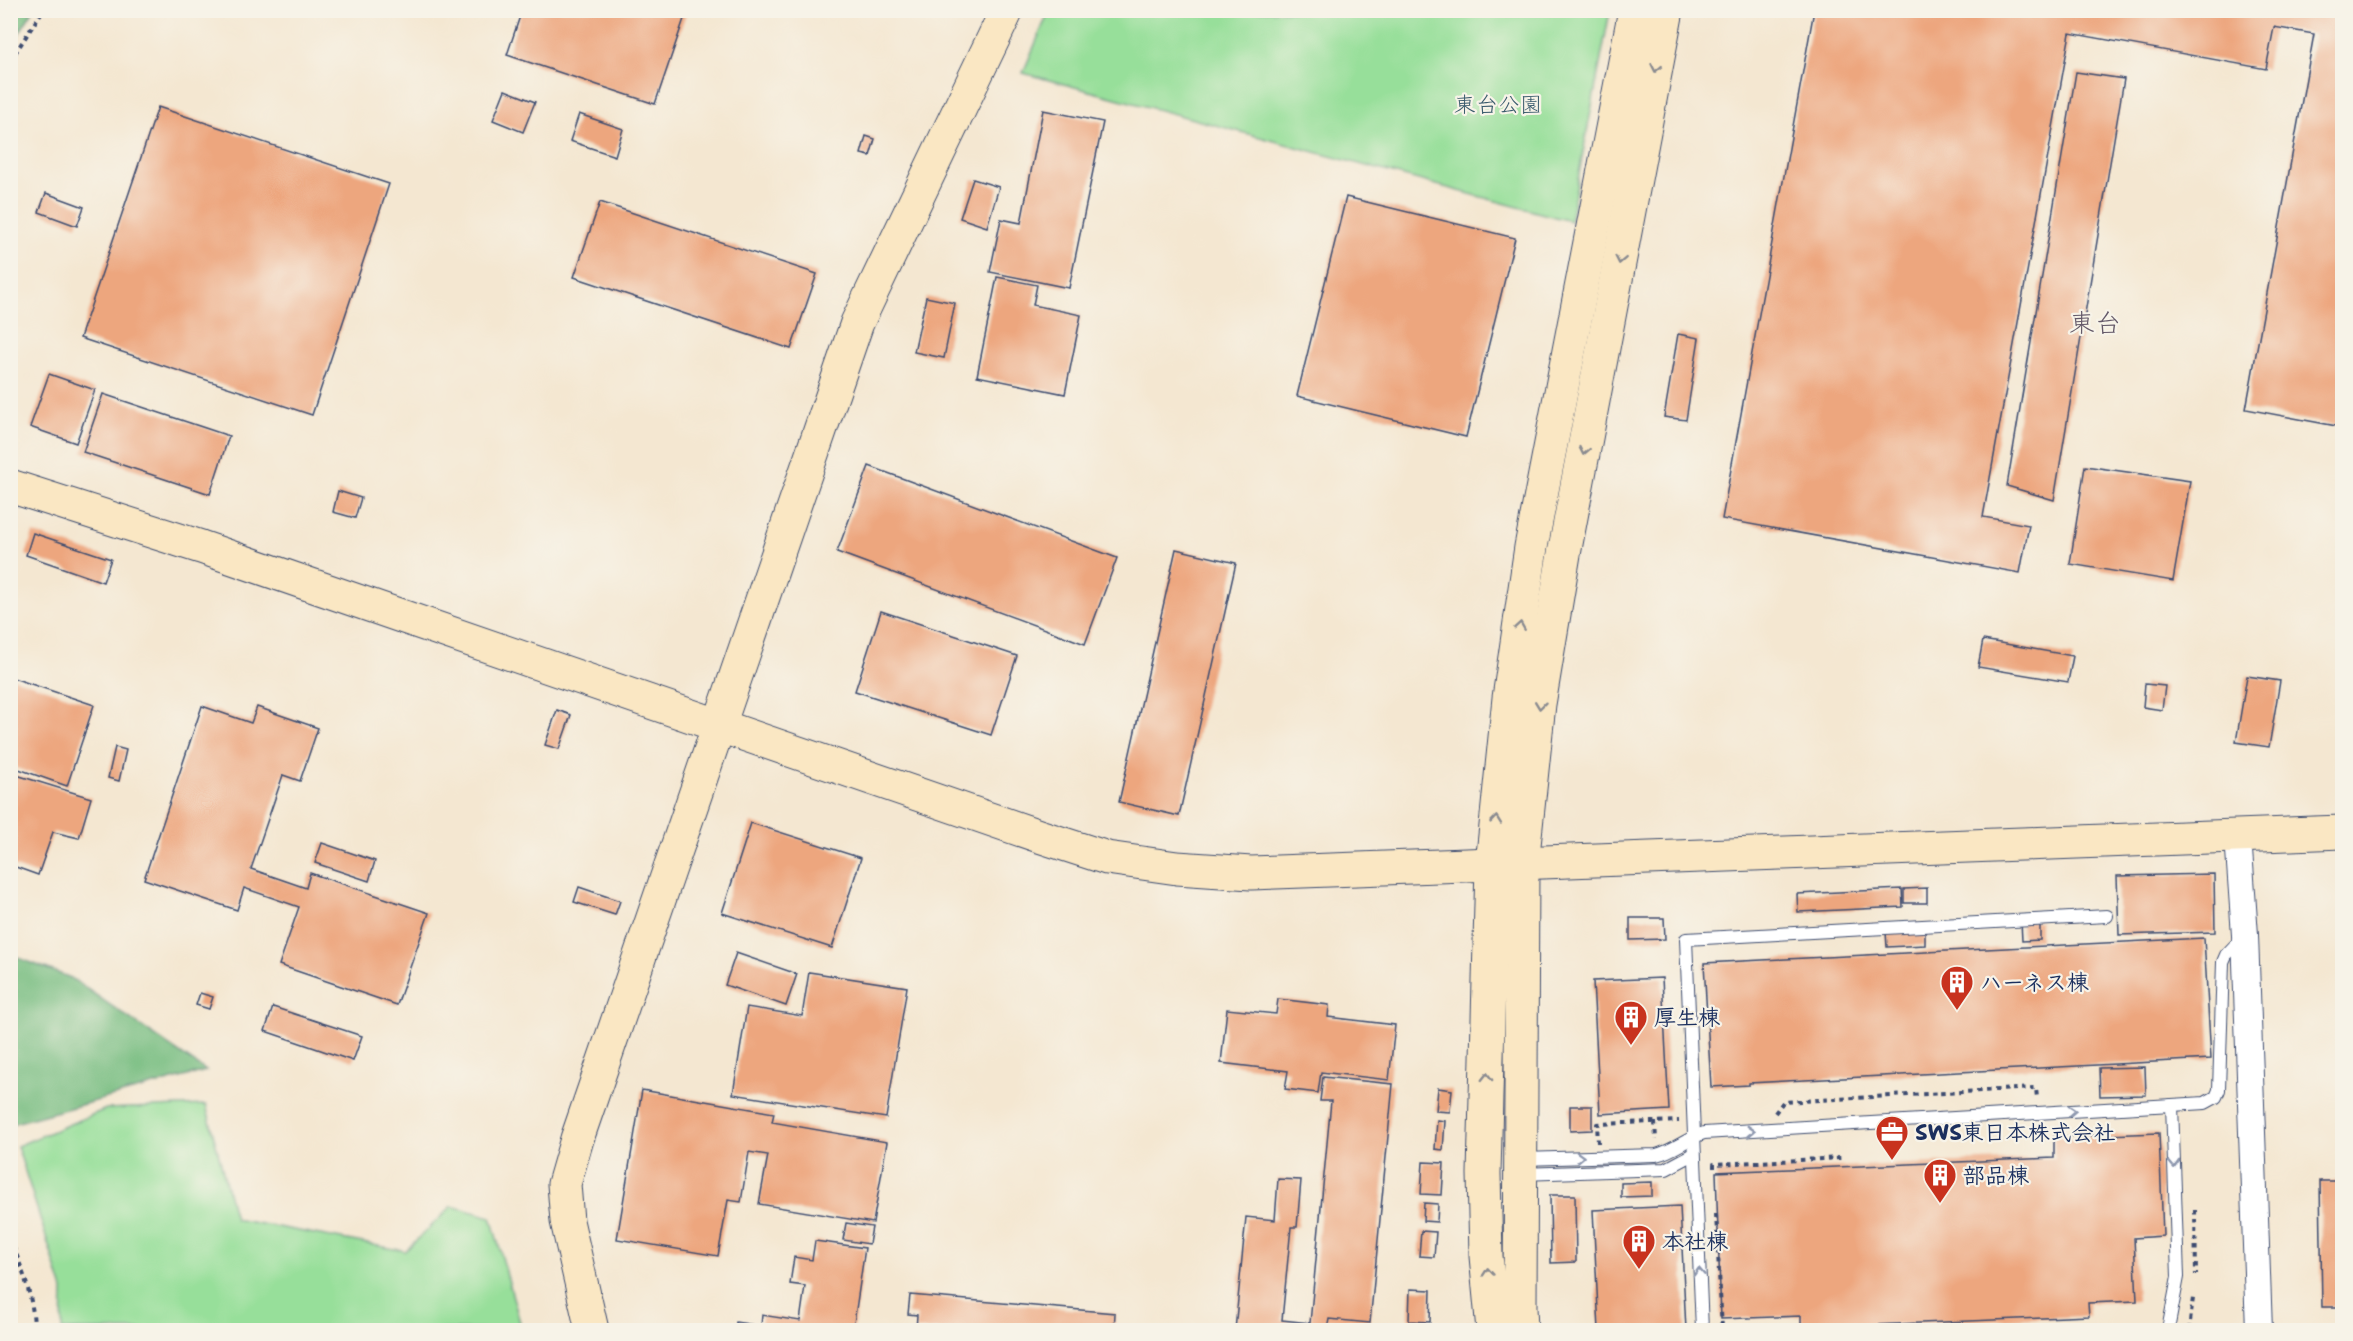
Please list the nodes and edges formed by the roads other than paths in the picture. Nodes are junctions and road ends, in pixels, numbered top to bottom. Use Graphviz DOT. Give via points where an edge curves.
graph roads {
  1 [pos="1007,10"];
  2 [pos="1635,10"];
  3 [pos="1667,10"];
  4 [pos="10,486"];
  5 [pos="719,726"];
  6 [pos="2343,832"];
  7 [pos="2238,836"];
  8 [pos="1507,864"];
  9 [pos="2108,916"];
  10 [pos="2245,935"];
  11 [pos="2172,1105"];
  12 [pos="1693,1136"];
  13 [pos="1694,1154"];
  14 [pos="1521,1167"];
  15 [pos="592,1330"];
  16 [pos="1493,1330"];
  17 [pos="1521,1330"];
  18 [pos="1702,1330"];
  19 [pos="2168,1330"];
  20 [pos="2259,1330"];
  1 -- 5 [label="street" via="857,323"];
  8 -- 2 [label="street, one-way" via="1509,698 1531,547"];
  3 -- 8 [label="street, one-way"];
  4 -- 5 [label="street" via="201,547"];
  5 -- 8 [label="street" via="1107,858 1251,873"];
  5 -- 15 [label="street" via="564,1184 567,1221"];
  6 -- 7 [label="street"];
  7 -- 8 [label="street"];
  7 -- 10 [label="street"];
  8 -- 14 [label="street"];
  16 -- 8 [label="street, one-way" via="1484,1174"];
  9 -- 12 [label="lane" via="1686,939"];
  10 -- 11 [label="lane" via="2223,962 2216,1097 2205,1103"];
  10 -- 20 [label="street"];
  12 -- 11 [label="lane, one-way"];
  11 -- 19 [label="lane, one-way" via="2178,1277"];
  12 -- 13 [label="lane"];
  14 -- 12 [label="lane, one-way" via="1656,1155"];
  13 -- 14 [label="lane" via="1666,1169"];
  18 -- 13 [label="lane, one-way"];
  14 -- 17 [label="street"];
}
